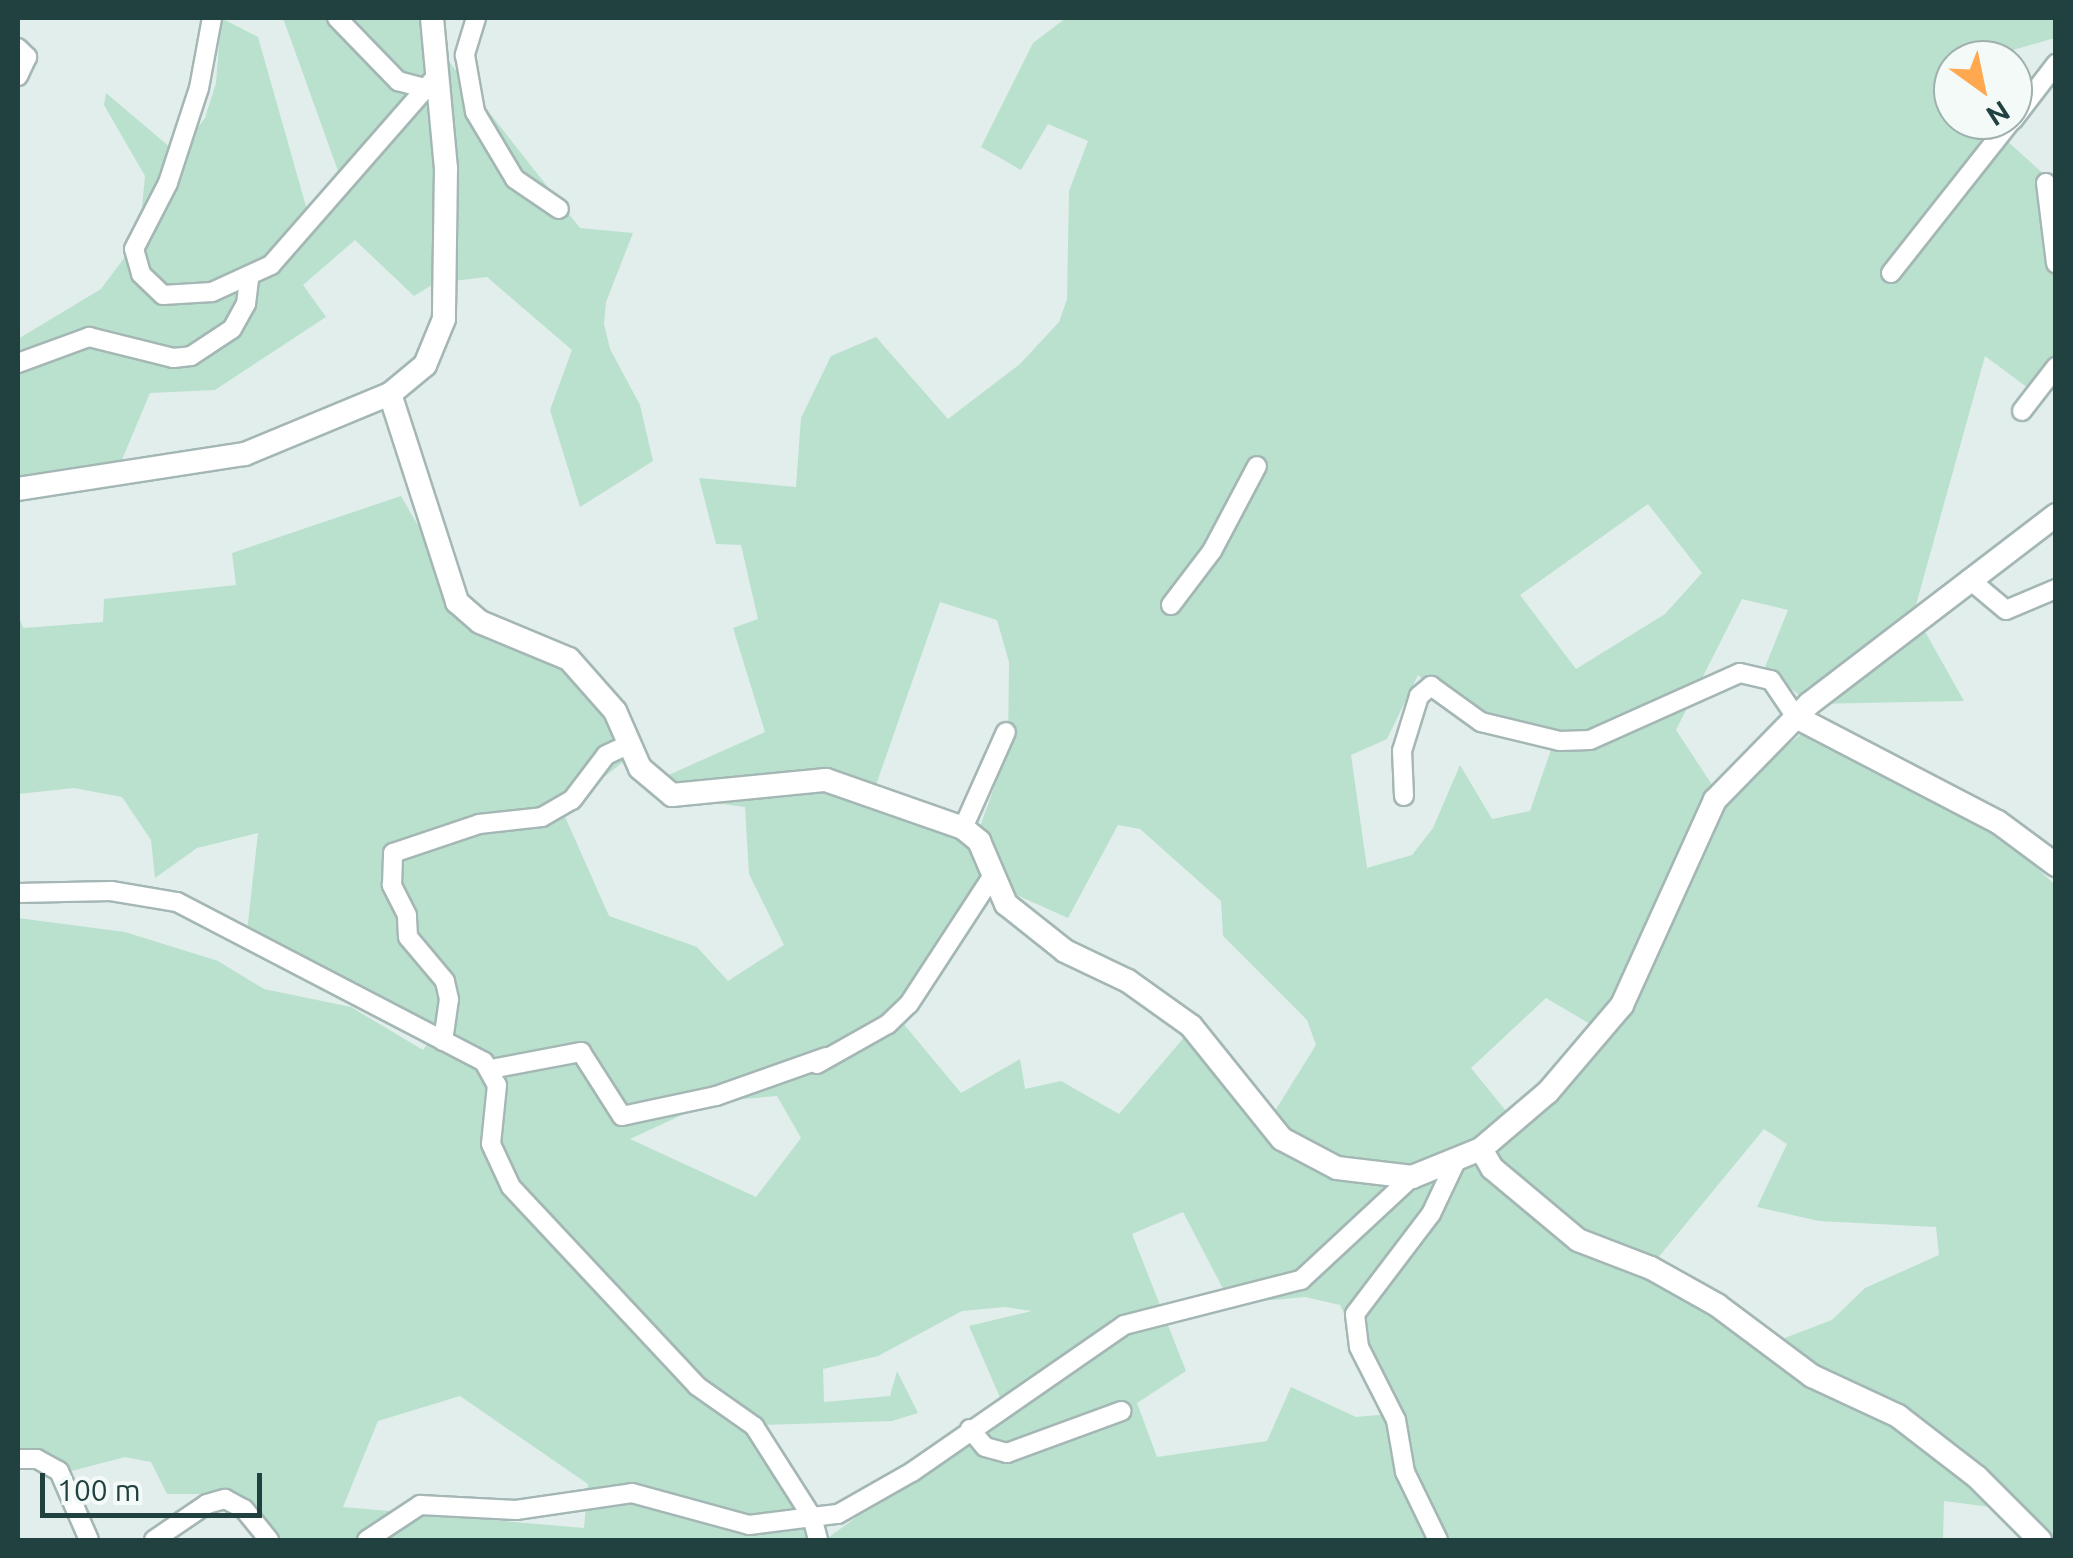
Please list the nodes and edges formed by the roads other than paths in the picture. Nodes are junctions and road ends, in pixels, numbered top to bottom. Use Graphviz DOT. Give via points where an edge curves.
graph roads {
  1 [pos="212,18"];
  2 [pos="337,18"];
  3 [pos="432,18"];
  4 [pos="476,18"];
  5 [pos="18,48"];
  6 [pos="2056,64"];
  7 [pos="18,76"];
  8 [pos="432,80"];
  9 [pos="2033,94"];
  10 [pos="1997,140"];
  11 [pos="2046,183"];
  12 [pos="559,210"];
  13 [pos="2056,263"];
  14 [pos="1891,273"];
  15 [pos="249,280"];
  16 [pos="18,363"];
  17 [pos="2056,367"];
  18 [pos="390,394"];
  19 [pos="2022,410"];
  20 [pos="1258,466"];
  21 [pos="18,489"];
  22 [pos="2056,515"];
  23 [pos="1969,579"];
  24 [pos="2056,589"];
  25 [pos="1171,604"];
  26 [pos="1796,717"];
  27 [pos="1006,732"];
  28 [pos="630,744"];
  29 [pos="1404,796"];
  30 [pos="962,828"];
  31 [pos="2056,864"];
  32 [pos="991,878"];
  33 [pos="18,893"];
  34 [pos="443,1040"];
  35 [pos="826,1057"];
  36 [pos="491,1069"];
  37 [pos="792,1080"];
  38 [pos="1481,1149"];
  39 [pos="1456,1161"];
  40 [pos="1412,1177"];
  41 [pos="1122,1411"];
  42 [pos="970,1430"];
  43 [pos="18,1440"];
  44 [pos="18,1459"];
  45 [pos="37,1459"];
  46 [pos="812,1517"];
  47 [pos="90,1540"];
  48 [pos="154,1540"];
  49 [pos="270,1540"];
  50 [pos="367,1540"];
  51 [pos="818,1540"];
  52 [pos="1438,1540"];
  53 [pos="2040,1540"];
  1 -- 15 [label="street" via="199,88 168,183 137,234 135,264 150,287 175,296"];
  2 -- 8 [label="street" via="398,81"];
  3 -- 8 [label="street"];
  4 -- 12 [label="street" via="465,55 475,112 516,178"];
  5 -- 7 [label="street" via="27,58"];
  6 -- 9 [label="street"];
  8 -- 15 [label="street" via="270,266"];
  8 -- 18 [label="street" via="446,168 442,335 425,365"];
  10 -- 14 [label="street"];
  11 -- 13 [label="street"];
  15 -- 16 [label="street" via="246,304 232,329 191,356 173,358 89,338"];
  17 -- 19 [label="street"];
  18 -- 21 [label="street" via="245,454"];
  18 -- 28 [label="street" via="458,602 480,622 569,659 601,691"];
  20 -- 25 [label="street" via="1212,551"];
  22 -- 23 [label="street"];
  23 -- 24 [label="street" via="2006,610"];
  23 -- 26 [label="street"];
  26 -- 29 [label="street" via="1770,680 1740,672 1590,740 1560,741 1481,722 1430,686 1419,696 1402,751"];
  26 -- 31 [label="street" via="1998,822"];
  26 -- 38 [label="street" via="1715,800 1688,848 1642,967 1592,1048"];
  27 -- 30 [label="street"];
  28 -- 30 [label="street" via="648,777 672,795 826,780"];
  28 -- 34 [label="street" via="606,755 572,800 542,817 478,824 392,853 392,885 407,915 408,938 444,981 449,1000"];
  30 -- 32 [label="street" via="979,842"];
  32 -- 35 [label="street" via="910,1004 888,1024"];
  32 -- 40 [label="street" via="1006,904 1065,950 1128,982 1191,1026 1257,1112 1300,1152 1354,1173"];
  33 -- 34 [label="street" via="111,891 177,902"];
  34 -- 36 [label="street"];
  35 -- 36 [label="street" via="716,1096 622,1116 580,1052"];
  35 -- 37 [label="street"];
  36 -- 46 [label="street" via="492,1144 511,1187 697,1386 754,1426"];
  38 -- 39 [label="street"];
  38 -- 53 [label="street" via="1492,1168 1578,1240 1651,1268 1718,1305 1812,1376 1898,1416 1977,1477"];
  39 -- 40 [label="street"];
  39 -- 52 [label="street" via="1432,1214 1354,1314 1359,1347 1396,1420 1405,1472"];
  40 -- 42 [label="street" via="1301,1280 1124,1325"];
  41 -- 42 [label="street" via="1007,1454 985,1447"];
  42 -- 46 [label="street" via="862,1501"];
  43 -- 45 [label="street"];
  44 -- 45 [label="street"];
  45 -- 47 [label="street" via="69,1484"];
  46 -- 50 [label="street" via="749,1525 632,1492 516,1510 420,1505"];
  46 -- 51 [label="street"];
  48 -- 49 [label="street" via="206,1504 225,1499 244,1509"];
}
